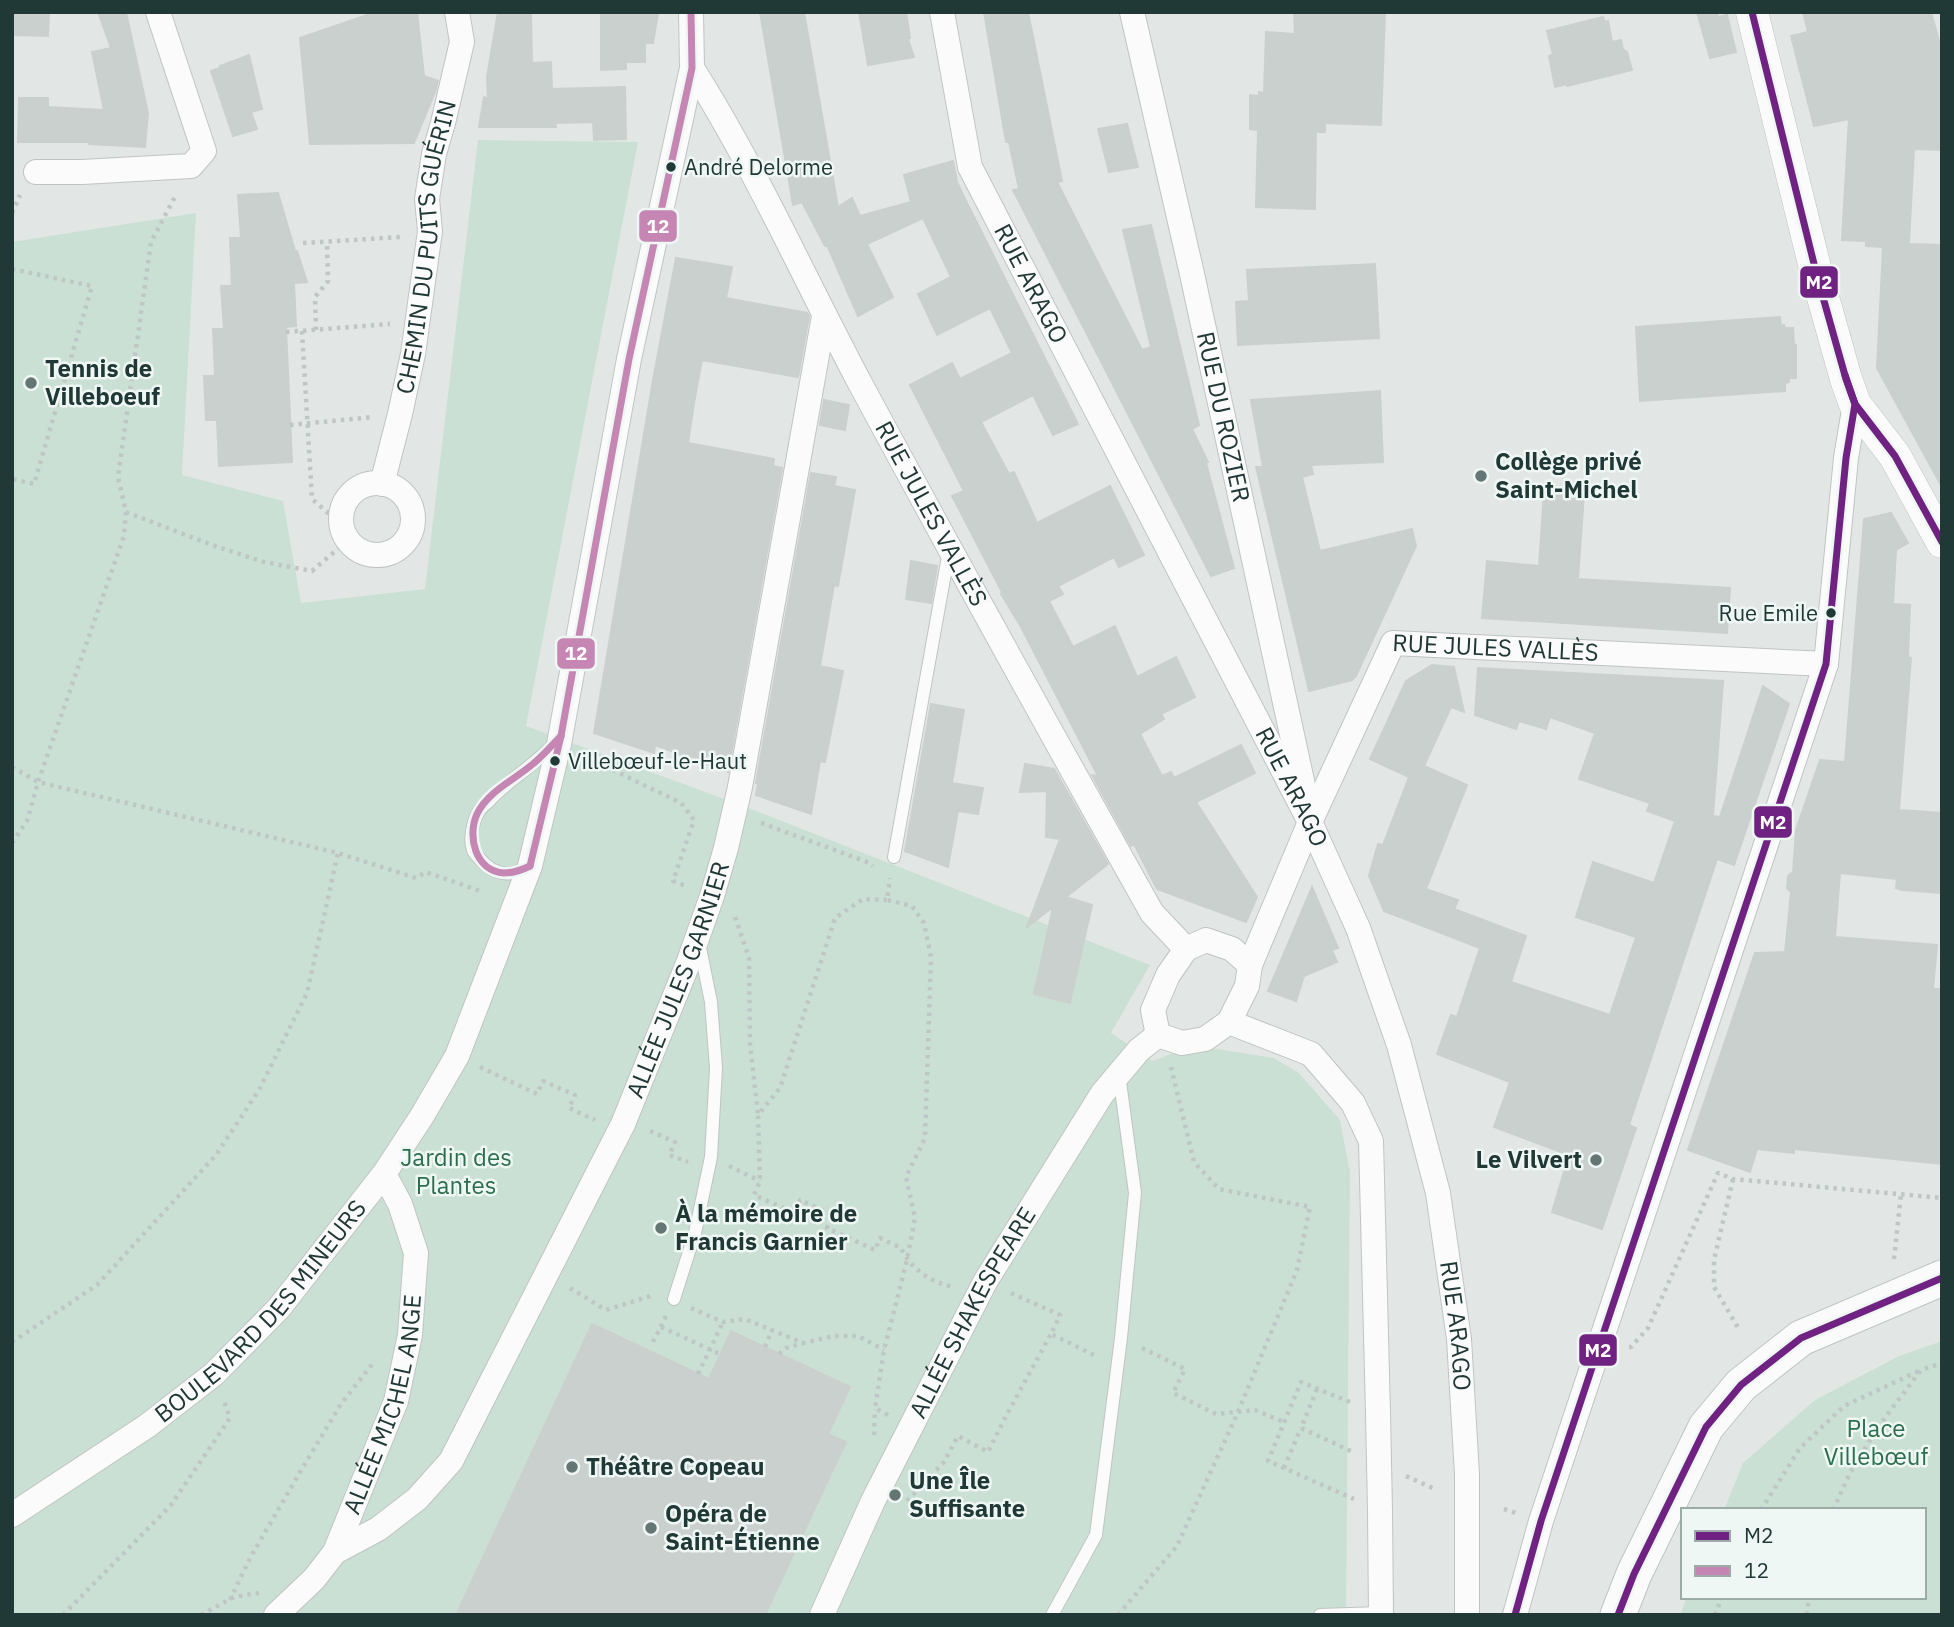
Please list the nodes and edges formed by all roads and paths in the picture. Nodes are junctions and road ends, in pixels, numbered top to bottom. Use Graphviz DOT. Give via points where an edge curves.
graph roads {
  1 [pos="158,12"];
  2 [pos="457,12"];
  3 [pos="691,12"];
  4 [pos="942,12"];
  5 [pos="1132,12"];
  6 [pos="1752,12"];
  7 [pos="692,68"];
  8 [pos="191,166"];
  9 [pos="36,172"];
  10 [pos="430,236"];
  11 [pos="327,242"];
  12 [pos="303,243"];
  13 [pos="12,269"];
  14 [pos="824,316"];
  15 [pos="417,322"];
  16 [pos="316,330"];
  17 [pos="302,331"];
  18 [pos="286,332"];
  19 [pos="1854,404"];
  20 [pos="400,414"];
  21 [pos="307,424"];
  22 [pos="290,425"];
  23 [pos="12,479"];
  24 [pos="382,484"];
  25 [pos="126,512"];
  26 [pos="344,532"];
  27 [pos="1942,542"];
  28 [pos="949,549"];
  29 [pos="1826,664"];
  30 [pos="560,740"];
  31 [pos="12,766"];
  32 [pos="38,782"];
  33 [pos="734,813"];
  34 [pos="1310,822"];
  35 [pos="12,843"];
  36 [pos="338,853"];
  37 [pos="894,857"];
  38 [pos="530,866"];
  39 [pos="877,871"];
  40 [pos="883,879"];
  41 [pos="890,887"];
  42 [pos="712,896"];
  43 [pos="887,900"];
  44 [pos="515,903"];
  45 [pos="698,936"];
  46 [pos="1186,949"];
  47 [pos="1250,965"];
  48 [pos="1228,1022"];
  49 [pos="1164,1037"];
  50 [pos="457,1056"];
  51 [pos="1119,1073"];
  52 [pos="582,1114"];
  53 [pos="758,1115"];
  54 [pos="644,1128"];
  55 [pos="681,1160"];
  56 [pos="722,1163"];
  57 [pos="384,1174"];
  58 [pos="1733,1179"];
  59 [pos="760,1181"];
  60 [pos="1901,1194"];
  61 [pos="1942,1198"];
  62 [pos="1894,1259"];
  63 [pos="907,1261"];
  64 [pos="1942,1278"];
  65 [pos="951,1287"];
  66 [pos="573,1289"];
  67 [pos="1016,1295"];
  68 [pos="643,1299"];
  69 [pos="674,1299"];
  70 [pos="688,1306"];
  71 [pos="723,1322"];
  72 [pos="661,1327"];
  73 [pos="411,1329"];
  74 [pos="772,1330"];
  75 [pos="1740,1331"];
  76 [pos="1051,1334"];
  77 [pos="1601,1340"];
  78 [pos="12,1342"];
  79 [pos="803,1343"];
  80 [pos="1132,1343"];
  81 [pos="765,1347"];
  82 [pos="884,1350"];
  83 [pos="720,1354"];
  84 [pos="779,1354"];
  85 [pos="1097,1356"];
  86 [pos="1942,1363"];
  87 [pos="1921,1370"];
  88 [pos="214,1374"];
  89 [pos="698,1374"];
  90 [pos="1317,1389"];
  91 [pos="1238,1412"];
  92 [pos="885,1413"];
  93 [pos="1378,1413"];
  94 [pos="1284,1422"];
  95 [pos="1301,1428"];
  96 [pos="1360,1455"];
  97 [pos="944,1462"];
  98 [pos="1284,1468"];
  99 [pos="1399,1473"];
  100 [pos="1437,1490"];
  101 [pos="1762,1508"];
  102 [pos="1834,1508"];
  103 [pos="1380,1511"];
  104 [pos="12,1515"];
  105 [pos="335,1552"];
  106 [pos="1381,1614"];
  107 [pos="64,1615"];
  108 [pos="201,1615"];
  109 [pos="276,1615"];
  110 [pos="822,1615"];
  111 [pos="1052,1615"];
  112 [pos="1118,1615"];
  113 [pos="1320,1615"];
  114 [pos="1467,1615"];
  115 [pos="1515,1615"];
  116 [pos="1618,1615"];
  1 -- 8 [label="street" via="204,150"];
  2 -- 10 [label="street, CHEMIN DU PUITS GUÉRIN" via="462,42 434,154 427,199"];
  3 -- 7 [label="street, BOULEVARD DES MINEURS"];
  4 -- 34 [label="street, RUE ARAGO" via="970,167"];
  5 -- 34 [label="street, RUE DU ROZIER"];
  6 -- 19 [label="street"];
  7 -- 14 [label="street, RUE JULES VALLÈS" via="724,119"];
  7 -- 30 [label="street, BOULEVARD DES MINEURS" via="629,359"];
  8 -- 9 [label="street"];
  8 -- 25 [label="path" via="151,242 118,477"];
  10 -- 11 [label="path"];
  10 -- 15 [label="street, CHEMIN DU PUITS GUÉRIN"];
  11 -- 12 [label="path"];
  11 -- 16 [label="path" via="328,281 315,297"];
  13 -- 23 [label="path" via="92,286 34,484"];
  14 -- 28 [label="street, RUE JULES VALLÈS"];
  14 -- 33 [label="street, ALLÉE JULES GARNIER"];
  15 -- 16 [label="path"];
  15 -- 20 [label="street, CHEMIN DU PUITS GUÉRIN"];
  16 -- 17 [label="path"];
  17 -- 18 [label="path"];
  17 -- 21 [label="path"];
  19 -- 27 [label="street" via="1895,456"];
  19 -- 29 [label="street"];
  20 -- 21 [label="path"];
  20 -- 24 [label="street, CHEMIN DU PUITS GUÉRIN"];
  21 -- 22 [label="path"];
  21 -- 26 [label="path" via="313,499"];
  24 -- 26 [label="street" via="355,490 343,505"];
  24 -- 26 [label="street" via="399,491 410,506 412,524 406,542 390,553 372,555 363,553"];
  25 -- 26 [label="path" via="264,562 312,571"];
  25 -- 32 [label="path" via="124,536"];
  28 -- 37 [label="lane"];
  28 -- 46 [label="street, RUE JULES VALLÈS" via="1152,913"];
  29 -- 34 [label="street, RUE JULES VALLÈS" via="1393,643"];
  29 -- 77 [label="street"];
  30 -- 38 [label="street, BOULEVARD DES MINEURS"];
  30 -- 38 [label="lane" via="500,789 478,813 472,833 473,850 491,870 519,873"];
  30 -- 42 [label="path" via="681,803 694,820 673,881"];
  31 -- 32 [label="path"];
  32 -- 35 [label="path" via="27,821"];
  32 -- 36 [label="path"];
  33 -- 39 [label="path" via="870,863"];
  33 -- 42 [label="street, ALLÉE JULES GARNIER"];
  34 -- 47 [label="street, RUE JULES VALLÈS"];
  34 -- 114 [label="street, RUE ARAGO" via="1358,928 1399,1045 1438,1193 1459,1339 1467,1474"];
  36 -- 44 [label="path" via="416,878 426,872"];
  36 -- 78 [label="path" via="307,993 259,1090 216,1155 97,1284"];
  37 -- 41 [label="path"];
  38 -- 44 [label="street, BOULEVARD DES MINEURS"];
  40 -- 41 [label="path"];
  41 -- 43 [label="path"];
  42 -- 45 [label="street, ALLÉE JULES GARNIER"];
  42 -- 53 [label="path" via="733,911 749,958 750,1044"];
  43 -- 53 [label="path" via="863,899 835,918 780,1088"];
  43 -- 63 [label="path" via="912,906 924,923 931,957 925,1138 906,1177 915,1218"];
  44 -- 50 [label="street, BOULEVARD DES MINEURS"];
  45 -- 69 [label="lane" via="711,1002 716,1068 711,1157 695,1233"];
  45 -- 105 [label="street, ALLÉE JULES GARNIER" via="623,1124 451,1461 417,1499 378,1529"];
  46 -- 47 [label="street" via="1206,940 1231,949"];
  46 -- 49 [label="street" via="1153,1010"];
  47 -- 48 [label="street" via="1247,986"];
  48 -- 49 [label="street" via="1205,1038 1182,1043"];
  48 -- 93 [label="street" via="1311,1054 1353,1103 1371,1141"];
  49 -- 51 [label="street, ALLÉE SHAKESPEARE" via="1139,1050"];
  49 -- 91 [label="path" via="1194,1162 1219,1189 1310,1207 1297,1270"];
  50 -- 52 [label="path" via="537,1094 543,1081 575,1095 569,1108"];
  50 -- 57 [label="street, BOULEVARD DES MINEURS"];
  51 -- 110 [label="street, ALLÉE SHAKESPEARE" via="985,1282 879,1488"];
  51 -- 111 [label="lane" via="1135,1193 1119,1351 1096,1535"];
  53 -- 59 [label="path"];
  54 -- 55 [label="path" via="675,1142 669,1155"];
  56 -- 59 [label="path"];
  57 -- 73 [label="street, ALLÉE MICHEL ANGE" via="400,1204 416,1253"];
  57 -- 88 [label="street, BOULEVARD DES MINEURS" via="279,1308"];
  58 -- 60 [label="path"];
  58 -- 75 [label="path" via="1714,1259 1714,1287"];
  58 -- 77 [label="path" via="1718,1173 1648,1328 1631,1347"];
  59 -- 63 [label="path" via="754,1195 795,1213 800,1200 833,1215 827,1228 874,1250 880,1238 901,1248"];
  60 -- 61 [label="path"];
  60 -- 62 [label="path"];
  63 -- 65 [label="path" via="915,1270"];
  63 -- 82 [label="path"];
  64 -- 116 [label="main road" via="1801,1338 1741,1385 1706,1427"];
  66 -- 68 [label="path" via="606,1310"];
  67 -- 76 [label="path" via="1060,1315"];
  70 -- 71 [label="path"];
  71 -- 74 [label="path" via="745,1319"];
  71 -- 89 [label="path"];
  72 -- 83 [label="path, bridge"];
  73 -- 105 [label="street, ALLÉE MICHEL ANGE" via="396,1401"];
  73 -- 108 [label="path" via="375,1362 341,1404 250,1558 232,1599"];
  74 -- 79 [label="path"];
  74 -- 81 [label="path"];
  76 -- 85 [label="path"];
  76 -- 97 [label="path" via="988,1452 958,1436"];
  77 -- 115 [label="street"];
  79 -- 82 [label="path" via="858,1336"];
  79 -- 84 [label="path"];
  80 -- 91 [label="path" via="1185,1368 1173,1393 1216,1414"];
  82 -- 92 [label="path" via="875,1408"];
  86 -- 87 [label="path"];
  87 -- 101 [label="path" via="1844,1406 1800,1448"];
  87 -- 102 [label="path" via="1878,1427"];
  88 -- 104 [label="street, BOULEVARD DES MINEURS" via="147,1426"];
  88 -- 107 [label="path" via="230,1418 172,1505"];
  90 -- 93 [label="path"];
  90 -- 94 [label="path" via="1301,1382"];
  90 -- 95 [label="path"];
  91 -- 94 [label="path" via="1255,1410"];
  91 -- 112 [label="path" via="1177,1546"];
  93 -- 103 [label="street, bridge"];
  94 -- 98 [label="path" via="1268,1461"];
  95 -- 96 [label="path"];
  95 -- 98 [label="path"];
  98 -- 103 [label="path"];
  99 -- 100 [label="path"];
  103 -- 106 [label="street"];
  105 -- 109 [label="street, ALLÉE MICHEL ANGE"];
  106 -- 113 [label="lane"];
}
